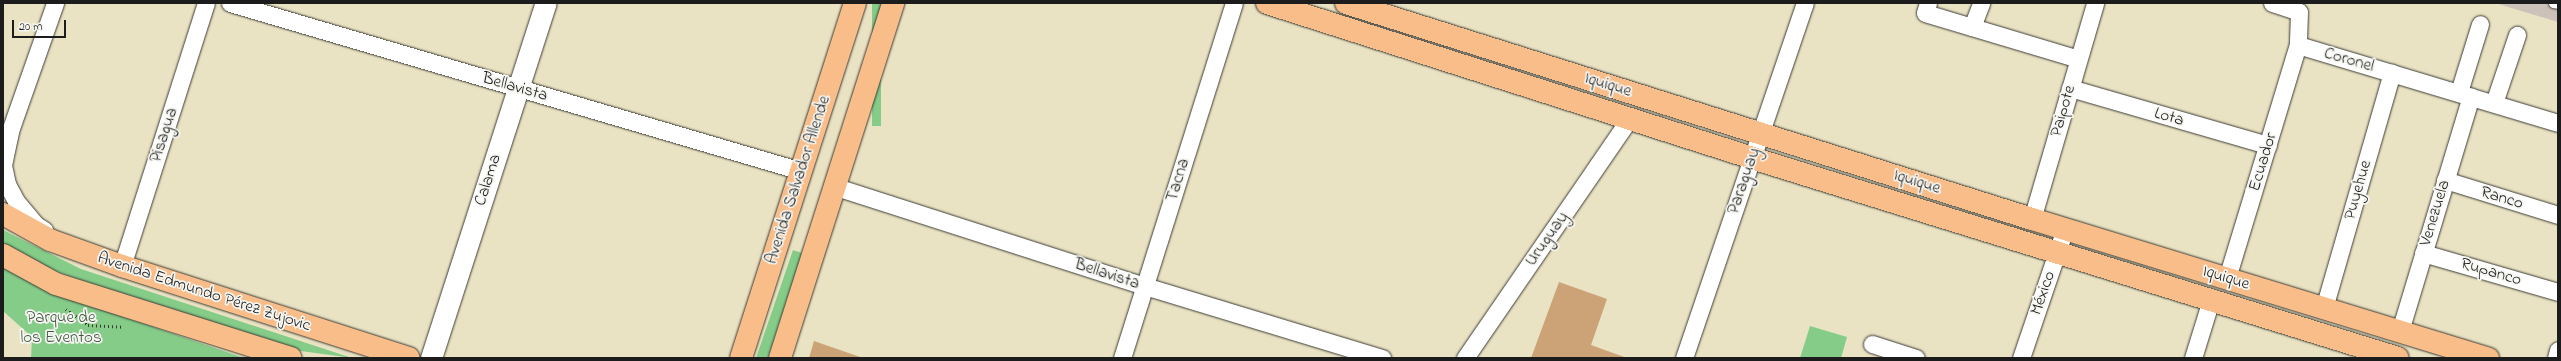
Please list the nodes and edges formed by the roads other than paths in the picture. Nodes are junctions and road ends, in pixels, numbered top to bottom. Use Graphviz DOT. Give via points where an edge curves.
graph roads {
  1 [pos="55,3"];
  2 [pos="206,3"];
  3 [pos="230,3"];
  4 [pos="546,3"];
  5 [pos="855,3"];
  6 [pos="893,3"];
  7 [pos="1234,3"];
  8 [pos="1267,3"];
  9 [pos="1346,3"];
  10 [pos="1805,3"];
  11 [pos="1981,3"];
  12 [pos="2095,3"];
  13 [pos="2272,3"];
  14 [pos="2553,3"];
  15 [pos="2558,4"];
  16 [pos="1382,8"];
  17 [pos="1926,8"];
  18 [pos="2480,24"];
  19 [pos="1972,27"];
  20 [pos="2517,35"];
  21 [pos="2298,45"];
  22 [pos="2078,59"];
  23 [pos="2392,73"];
  24 [pos="518,87"];
  25 [pos="2070,88"];
  26 [pos="2465,94"];
  27 [pos="2494,103"];
  28 [pos="1629,119"];
  29 [pos="2558,122"];
  30 [pos="1761,133"];
  31 [pos="2268,145"];
  32 [pos="1752,158"];
  33 [pos="801,171"];
  34 [pos="2446,180"];
  35 [pos="833,186"];
  36 [pos="3,214"];
  37 [pos="2558,215"];
  38 [pos="2032,219"];
  39 [pos="2065,229"];
  40 [pos="71,248"];
  41 [pos="2057,253"];
  42 [pos="2423,253"];
  43 [pos="3,255"];
  44 [pos="122,266"];
  45 [pos="2228,278"];
  46 [pos="1145,286"];
  47 [pos="2558,292"];
  48 [pos="2211,300"];
  49 [pos="2324,308"];
  50 [pos="2400,331"];
  51 [pos="1872,344"];
  52 [pos="2558,350"];
  53 [pos="2369,354"];
  54 [pos="741,357"];
  55 [pos="291,358"];
  56 [pos="409,358"];
  57 [pos="431,358"];
  58 [pos="780,358"];
  59 [pos="1122,358"];
  60 [pos="1382,358"];
  61 [pos="1465,358"];
  62 [pos="1684,358"];
  63 [pos="1916,358"];
  64 [pos="2021,358"];
  65 [pos="2193,358"];
  66 [pos="2398,358"];
  67 [pos="2488,358"];
  68 [pos="2556,358"];
  1 -- 40 [label="street" via="8,138 3,165 11,193 26,213 36,225"];
  2 -- 44 [label="street, Pisagua"];
  3 -- 24 [label="street, Bellavista"];
  4 -- 24 [label="street, Calama"];
  5 -- 33 [label="main road, Avenida Salvador Allende"];
  6 -- 35 [label="main road, Avenida Salvador Allende"];
  7 -- 46 [label="street, Tacna"];
  8 -- 28 [label="main road, Iquique"];
  9 -- 16 [label="main road, Iquique"];
  10 -- 30 [label="street, Paraguay"];
  11 -- 19 [label="street"];
  12 -- 22 [label="street, Paipote"];
  13 -- 21 [label="street" via="2299,12"];
  14 -- 15 [label="lane"];
  16 -- 30 [label="main road, Iquique"];
  17 -- 19 [label="street"];
  18 -- 26 [label="street"];
  19 -- 22 [label="street"];
  20 -- 27 [label="street"];
  21 -- 23 [label="street, Coronel"];
  21 -- 31 [label="street, Ecuador"];
  22 -- 25 [label="street, Paipote"];
  23 -- 26 [label="street, Coronel"];
  23 -- 49 [label="street, Puyehue"];
  24 -- 33 [label="street, Bellavista"];
  24 -- 57 [label="street, Calama"];
  25 -- 31 [label="street, Lota"];
  25 -- 38 [label="street, Paipote"];
  26 -- 27 [label="street, Coronel"];
  26 -- 34 [label="street, Venezuela"];
  27 -- 29 [label="street, Coronel"];
  28 -- 32 [label="main road, Iquique"];
  28 -- 61 [label="street, Uruguay"];
  30 -- 32 [label="street, Paraguay"];
  30 -- 38 [label="main road, Iquique"];
  31 -- 45 [label="street, Ecuador"];
  32 -- 41 [label="main road, Iquique"];
  32 -- 62 [label="street, Paraguay"];
  33 -- 54 [label="main road, Avenida Salvador Allende"];
  34 -- 37 [label="street, Ranco"];
  34 -- 42 [label="street, Venezuela"];
  35 -- 46 [label="street, Bellavista"];
  35 -- 58 [label="main road, Avenida Salvador Allende"];
  36 -- 40 [label="main road, Avenida Edmundo Pérez Zujovic"];
  38 -- 39 [label="main road, Iquique"];
  39 -- 41 [label="street, México"];
  39 -- 45 [label="main road, Iquique"];
  40 -- 44 [label="main road, Avenida Edmundo Pérez Zujovic"];
  41 -- 48 [label="main road, Iquique"];
  41 -- 64 [label="street, México"];
  42 -- 47 [label="street, Rupanco"];
  42 -- 50 [label="street, Venezuela"];
  43 -- 55 [label="main road, Avenida Edmundo Pérez Zujovic" via="56,284"];
  44 -- 56 [label="main road, Avenida Edmundo Pérez Zujovic"];
  45 -- 49 [label="main road, Iquique"];
  46 -- 59 [label="street, Tacna"];
  46 -- 60 [label="street, Bellavista"];
  48 -- 53 [label="main road, Iquique"];
  48 -- 65 [label="street"];
  49 -- 50 [label="main road, Iquique"];
  50 -- 67 [label="main road, Iquique"];
  51 -- 63 [label="street"];
  52 -- 68 [label="street"];
  53 -- 66 [label="main road, Iquique"];
}
